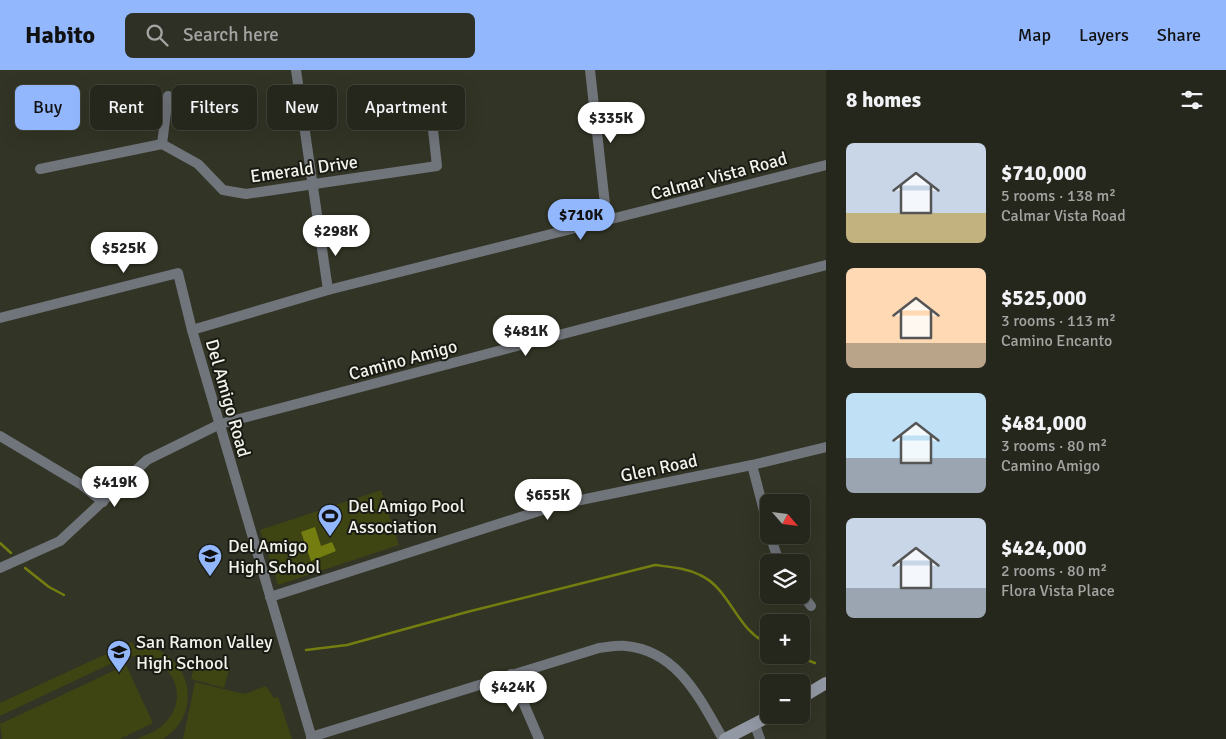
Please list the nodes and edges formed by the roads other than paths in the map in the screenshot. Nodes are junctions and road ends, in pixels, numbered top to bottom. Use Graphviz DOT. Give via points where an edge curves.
graph roads {
  1 [pos="296,70"];
  2 [pos="590,70"];
  3 [pos="168,96"];
  4 [pos="433,130"];
  5 [pos="162,144"];
  6 [pos="826,165"];
  7 [pos="40,169"];
  8 [pos="314,185"];
  9 [pos="607,222"];
  10 [pos="826,266"];
  11 [pos="328,290"];
  12 [pos="0,318"];
  13 [pos="192,330"];
  14 [pos="220,424"];
  15 [pos="0,436"];
  16 [pos="826,447"];
  17 [pos="752,465"];
  18 [pos="760,496"];
  19 [pos="103,502"];
  20 [pos="0,568"];
  21 [pos="270,596"];
  22 [pos="511,674"];
  23 [pos="826,683"];
  24 [pos="810,693"];
  25 [pos="760,722"];
  26 [pos="755,725"];
  27 [pos="312,738"];
  28 [pos="539,739"];
  29 [pos="724,739"];
  30 [pos="760,739"];
  1 -- 8 [label="street"];
  2 -- 9 [label="street"];
  3 -- 5 [label="street"];
  4 -- 8 [label="street, Emerald Drive" via="437,166"];
  5 -- 7 [label="street"];
  5 -- 8 [label="street, Emerald Drive" via="198,164 223,190 246,194"];
  6 -- 9 [label="street, Calmar Vista Road"];
  8 -- 11 [label="street"];
  9 -- 11 [label="street, Calmar Vista Road"];
  10 -- 14 [label="street, Camino Amigo"];
  11 -- 13 [label="street, Del Amigo Road"];
  12 -- 13 [label="street" via="178,273"];
  13 -- 14 [label="street, Del Amigo Road"];
  14 -- 19 [label="street, Camino Amigo" via="147,460"];
  14 -- 21 [label="street, Del Amigo Road"];
  15 -- 19 [label="street" via="82,485"];
  16 -- 17 [label="street, Glen Road"];
  17 -- 18 [label="street"];
  17 -- 21 [label="street, Glen Road" via="560,504"];
  19 -- 20 [label="street, Camino Amigo" via="60,541"];
  21 -- 27 [label="street, Del Amigo Road"];
  22 -- 27 [label="street"];
  22 -- 28 [label="street"];
  22 -- 29 [label="street" via="599,648 626,646 645,650 671,663 681,674 696,692"];
  23 -- 24 [label="main road"];
  25 -- 26 [label="main road"];
  26 -- 29 [label="main road"];
  26 -- 30 [label="street"];
}
